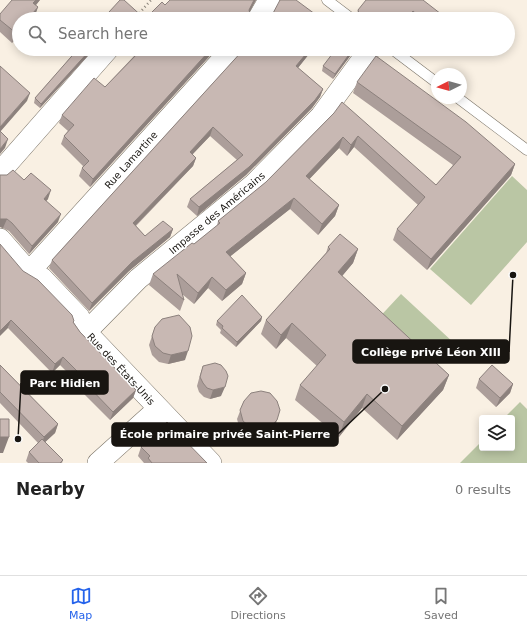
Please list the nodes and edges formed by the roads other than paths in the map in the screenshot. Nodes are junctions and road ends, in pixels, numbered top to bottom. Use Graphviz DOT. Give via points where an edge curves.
graph roads {
  1 [pos="269,0"];
  2 [pos="327,0"];
  3 [pos="262,12"];
  4 [pos="343,12"];
  5 [pos="102,56"];
  6 [pos="226,56"];
  7 [pos="365,56"];
  8 [pos="401,56"];
  9 [pos="431,78"];
  10 [pos="466,104"];
  11 [pos="527,150"];
  12 [pos="0,172"];
  13 [pos="0,239"];
  14 [pos="29,272"];
  15 [pos="86,332"];
  16 [pos="159,409"];
  17 [pos="98,463"];
  18 [pos="211,463"];
  1 -- 3 [label="street"];
  2 -- 4 [label="lane"];
  5 -- 12 [label="street"];
  6 -- 14 [label="street, Rue Lamartine"];
  7 -- 15 [label="street, Impasse des Américains" via="321,116 254,184 138,279"];
  8 -- 9 [label="lane"];
  10 -- 11 [label="lane"];
  13 -- 14 [label="street, Rue des États-Unis"];
  14 -- 15 [label="street, Rue des États-Unis" via="42,278 80,317"];
  15 -- 16 [label="street, Rue des États-Unis"];
  16 -- 17 [label="street"];
  16 -- 18 [label="street, Rue des États-Unis"];
}
